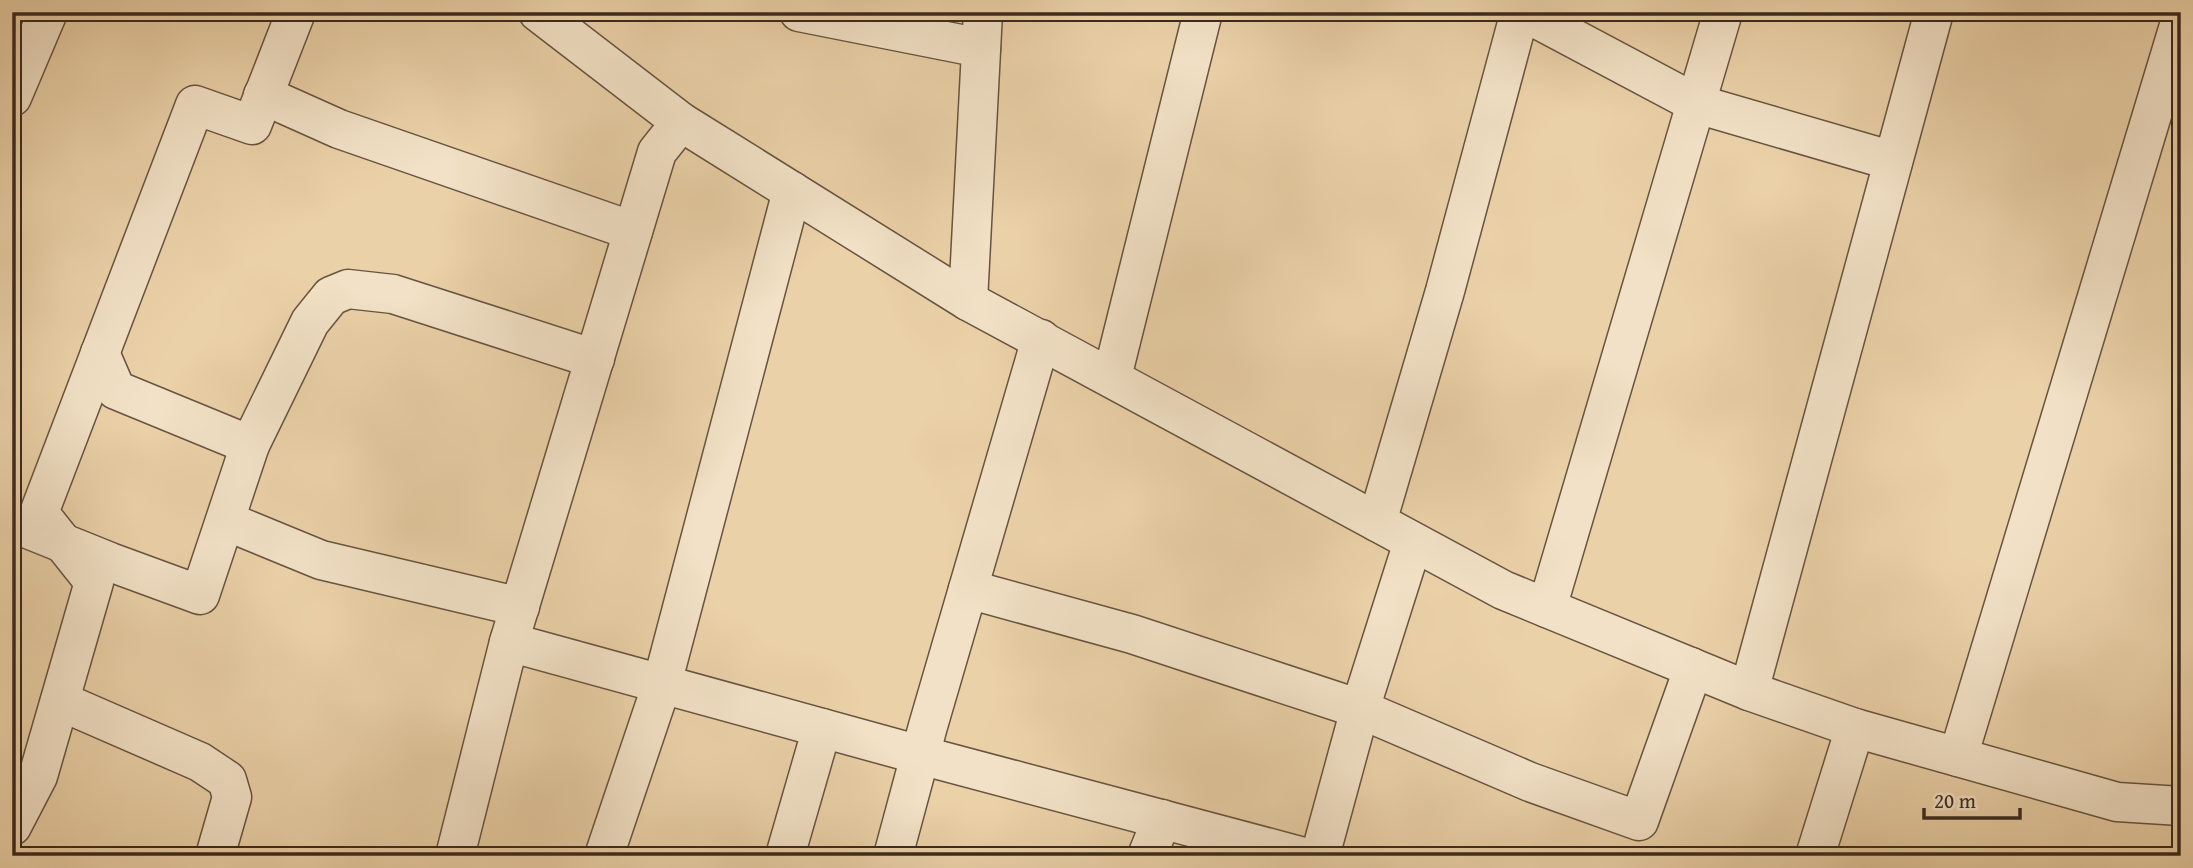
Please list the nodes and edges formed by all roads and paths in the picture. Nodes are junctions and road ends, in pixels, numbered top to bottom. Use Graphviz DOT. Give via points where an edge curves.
graph roads {
  1 [pos="48,12"];
  2 [pos="296,12"];
  3 [pos="538,12"];
  4 [pos="799,12"];
  5 [pos="1203,12"];
  6 [pos="1522,12"];
  7 [pos="1723,12"];
  8 [pos="1934,12"];
  9 [pos="2181,19"];
  10 [pos="982,30"];
  11 [pos="264,95"];
  12 [pos="12,97"];
  13 [pos="1697,104"];
  14 [pos="2168,104"];
  15 [pos="681,122"];
  16 [pos="1893,161"];
  17 [pos="792,191"];
  18 [pos="633,231"];
  19 [pos="968,302"];
  20 [pos="1041,339"];
  21 [pos="100,353"];
  22 [pos="595,359"];
  23 [pos="1112,377"];
  24 [pos="250,445"];
  25 [pos="226,521"];
  26 [pos="1377,522"];
  27 [pos="12,526"];
  28 [pos="62,542"];
  29 [pos="1413,542"];
  30 [pos="968,589"];
  31 [pos="1547,608"];
  32 [pos="514,624"];
  33 [pos="1691,667"];
  34 [pos="662,684"];
  35 [pos="1749,691"];
  36 [pos="60,701"];
  37 [pos="1360,709"];
  38 [pos="822,728"];
  39 [pos="1855,728"];
  40 [pos="920,755"];
  41 [pos="1958,757"];
  42 [pos="2181,806"];
  43 [pos="1163,819"];
  44 [pos="12,826"];
  45 [pos="215,856"];
  46 [pos="455,856"];
  47 [pos="604,856"];
  48 [pos="785,856"];
  49 [pos="893,856"];
  50 [pos="1147,856"];
  51 [pos="1300,856"];
  52 [pos="1320,856"];
  53 [pos="1815,856"];
  1 -- 12 [label="street"];
  2 -- 11 [label="street"];
  3 -- 15 [label="street"];
  4 -- 10 [label="street"];
  5 -- 23 [label="street"];
  6 -- 13 [label="street"];
  6 -- 26 [label="street"];
  7 -- 13 [label="street"];
  8 -- 16 [label="street"];
  9 -- 14 [label="street"];
  10 -- 19 [label="street"];
  11 -- 18 [label="street" via="339,129"];
  11 -- 21 [label="street" via="252,125 195,105"];
  13 -- 16 [label="street"];
  13 -- 31 [label="street"];
  14 -- 41 [label="street"];
  15 -- 17 [label="street"];
  15 -- 18 [label="street" via="657,152"];
  16 -- 35 [label="street"];
  17 -- 19 [label="street"];
  17 -- 34 [label="street"];
  18 -- 22 [label="street"];
  19 -- 20 [label="street"];
  20 -- 23 [label="street"];
  20 -- 30 [label="street"];
  21 -- 24 [label="street" via="116,390"];
  21 -- 28 [label="street" via="39,513"];
  22 -- 24 [label="street" via="393,294 348,289 331,296 310,322"];
  22 -- 32 [label="street"];
  23 -- 26 [label="street"];
  24 -- 25 [label="street"];
  25 -- 28 [label="street" via="200,595"];
  25 -- 32 [label="street" via="321,560"];
  26 -- 29 [label="street"];
  27 -- 28 [label="street"];
  28 -- 36 [label="street" via="94,582"];
  29 -- 31 [label="street"];
  29 -- 37 [label="street"];
  30 -- 37 [label="street" via="1132,634"];
  30 -- 40 [label="street"];
  31 -- 33 [label="street"];
  32 -- 34 [label="street"];
  32 -- 46 [label="street"];
  33 -- 35 [label="street"];
  33 -- 37 [label="street" via="1639,821 1530,782"];
  34 -- 38 [label="street"];
  34 -- 47 [label="street"];
  35 -- 39 [label="street"];
  36 -- 44 [label="street" via="38,776"];
  36 -- 45 [label="street" via="200,762 227,780 232,797"];
  37 -- 52 [label="street"];
  38 -- 40 [label="street"];
  38 -- 48 [label="street"];
  39 -- 41 [label="street"];
  39 -- 53 [label="street"];
  40 -- 43 [label="street"];
  40 -- 49 [label="street"];
  41 -- 42 [label="street" via="2117,802"];
  43 -- 50 [label="street"];
  43 -- 51 [label="street"];
}
